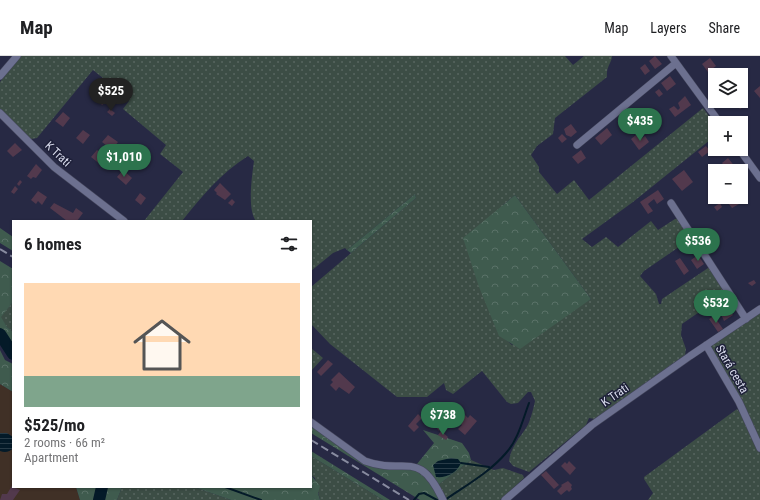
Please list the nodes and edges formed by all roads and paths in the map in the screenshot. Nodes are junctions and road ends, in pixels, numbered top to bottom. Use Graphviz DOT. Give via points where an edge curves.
graph roads {
  1 [pos="17,56"];
  2 [pos="670,56"];
  3 [pos="676,63"];
  4 [pos="0,76"];
  5 [pos="0,113"];
  6 [pos="715,116"];
  7 [pos="577,145"];
  8 [pos="744,156"];
  9 [pos="760,178"];
  10 [pos="671,203"];
  11 [pos="123,220"];
  12 [pos="760,309"];
  13 [pos="746,319"];
  14 [pos="706,346"];
  15 [pos="312,423"];
  16 [pos="760,448"];
  17 [pos="443,500"];
  18 [pos="505,500"];
  1 -- 4 [label="street"];
  2 -- 3 [label="street"];
  3 -- 6 [label="street"];
  3 -- 7 [label="street"];
  5 -- 11 [label="street, K Trati" via="54,167"];
  8 -- 9 [label="street"];
  10 -- 13 [label="street"];
  12 -- 13 [label="street, K Trati"];
  13 -- 14 [label="street, K Trati"];
  14 -- 16 [label="street, Stará cesta" via="739,402"];
  14 -- 18 [label="street, K Trati" via="592,425"];
  15 -- 17 [label="street" via="365,461 418,468 430,476"];
}
